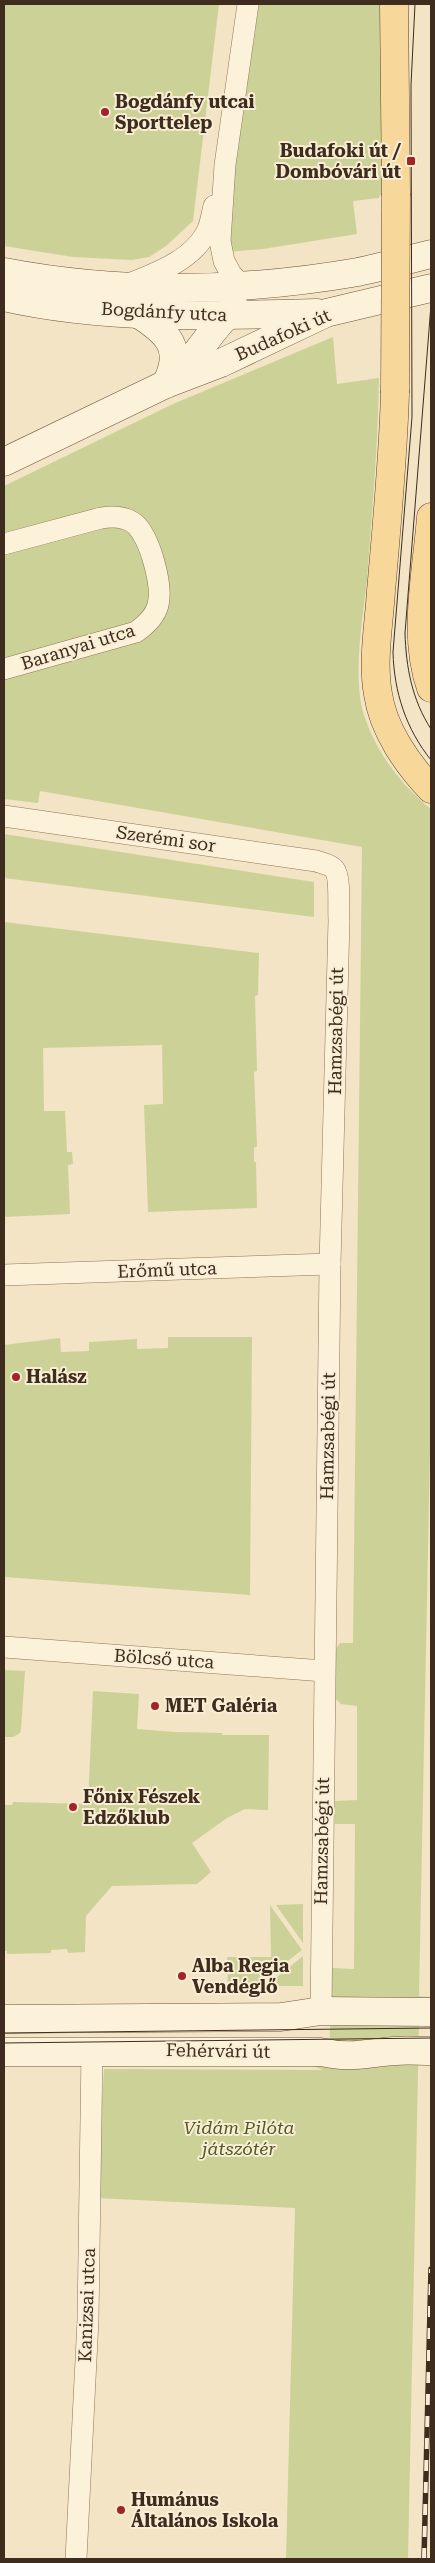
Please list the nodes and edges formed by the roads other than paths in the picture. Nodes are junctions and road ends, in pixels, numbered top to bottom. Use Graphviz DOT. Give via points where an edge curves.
graph roads {
  1 [pos="248,4"];
  2 [pos="394,4"];
  3 [pos="225,165"];
  4 [pos="431,254"];
  5 [pos="4,272"];
  6 [pos="317,278"];
  7 [pos="241,285"];
  8 [pos="124,286"];
  9 [pos="431,288"];
  10 [pos="80,295"];
  11 [pos="4,297"];
  12 [pos="326,312"];
  13 [pos="137,313"];
  14 [pos="225,316"];
  15 [pos="166,384"];
  16 [pos="4,462"];
  17 [pos="431,517"];
  18 [pos="4,544"];
  19 [pos="4,669"];
  20 [pos="431,688"];
  21 [pos="431,789"];
  22 [pos="4,816"];
  23 [pos="328,864"];
  24 [pos="330,1264"];
  25 [pos="4,1275"];
  26 [pos="4,1647"];
  27 [pos="324,1671"];
  28 [pos="321,2011"];
  29 [pos="431,2012"];
  30 [pos="4,2019"];
  31 [pos="92,2051"];
  32 [pos="431,2051"];
  33 [pos="4,2052"];
  34 [pos="321,2052"];
  35 [pos="76,2559"];
  1 -- 3 [label="street"];
  2 -- 21 [label="main road, bridge" via="396,393 377,645 378,695 398,747 414,772"];
  3 -- 7 [label="street" via="220,232 222,255 231,274"];
  3 -- 8 [label="street" via="208,230 201,239 170,265"];
  4 -- 6 [label="street"];
  5 -- 10 [label="street, Bogdánfy utca"];
  6 -- 7 [label="street, Bogdánfy utca"];
  6 -- 14 [label="street, Budafoki út" via="303,289 270,293 238,305"];
  7 -- 8 [label="street, Bogdánfy utca"];
  8 -- 10 [label="street, Bogdánfy utca"];
  9 -- 12 [label="street, Budafoki út"];
  10 -- 11 [label="street, Bogdánfy utca"];
  10 -- 13 [label="street, Bogdánfy utca"];
  12 -- 14 [label="street, Bogdánfy utca"];
  12 -- 15 [label="street, Budafoki út" via="221,363"];
  13 -- 14 [label="street, Bogdánfy utca"];
  13 -- 15 [label="street" via="159,330 174,350 174,370"];
  14 -- 15 [label="street, Budafoki út" via="193,359"];
  15 -- 16 [label="street, Budafoki út"];
  17 -- 20 [label="main road" via="422,630"];
  18 -- 19 [label="street, Baranyai utca" via="101,518 115,516 126,519 135,524 148,547 160,594 154,614 147,625 136,632"];
  22 -- 23 [label="street, Szerémi sor"];
  23 -- 24 [label="street, Hamzsabégi út" via="337,876 338,920"];
  24 -- 25 [label="street, Erőmű utca"];
  24 -- 27 [label="street, Hamzsabégi út"];
  26 -- 27 [label="street, Bölcső utca"];
  27 -- 28 [label="street, Hamzsabégi út"];
  28 -- 29 [label="street, Fehérvári út"];
  28 -- 30 [label="street, Fehérvári út" via="281,2017"];
  28 -- 34 [label="street"];
  31 -- 33 [label="street, Fehérvári út"];
  31 -- 34 [label="street, Fehérvári út"];
  31 -- 35 [label="street, Kanizsai utca" via="88,2320"];
  32 -- 34 [label="street, Fehérvári út" via="395,2051 358,2057"];
}
